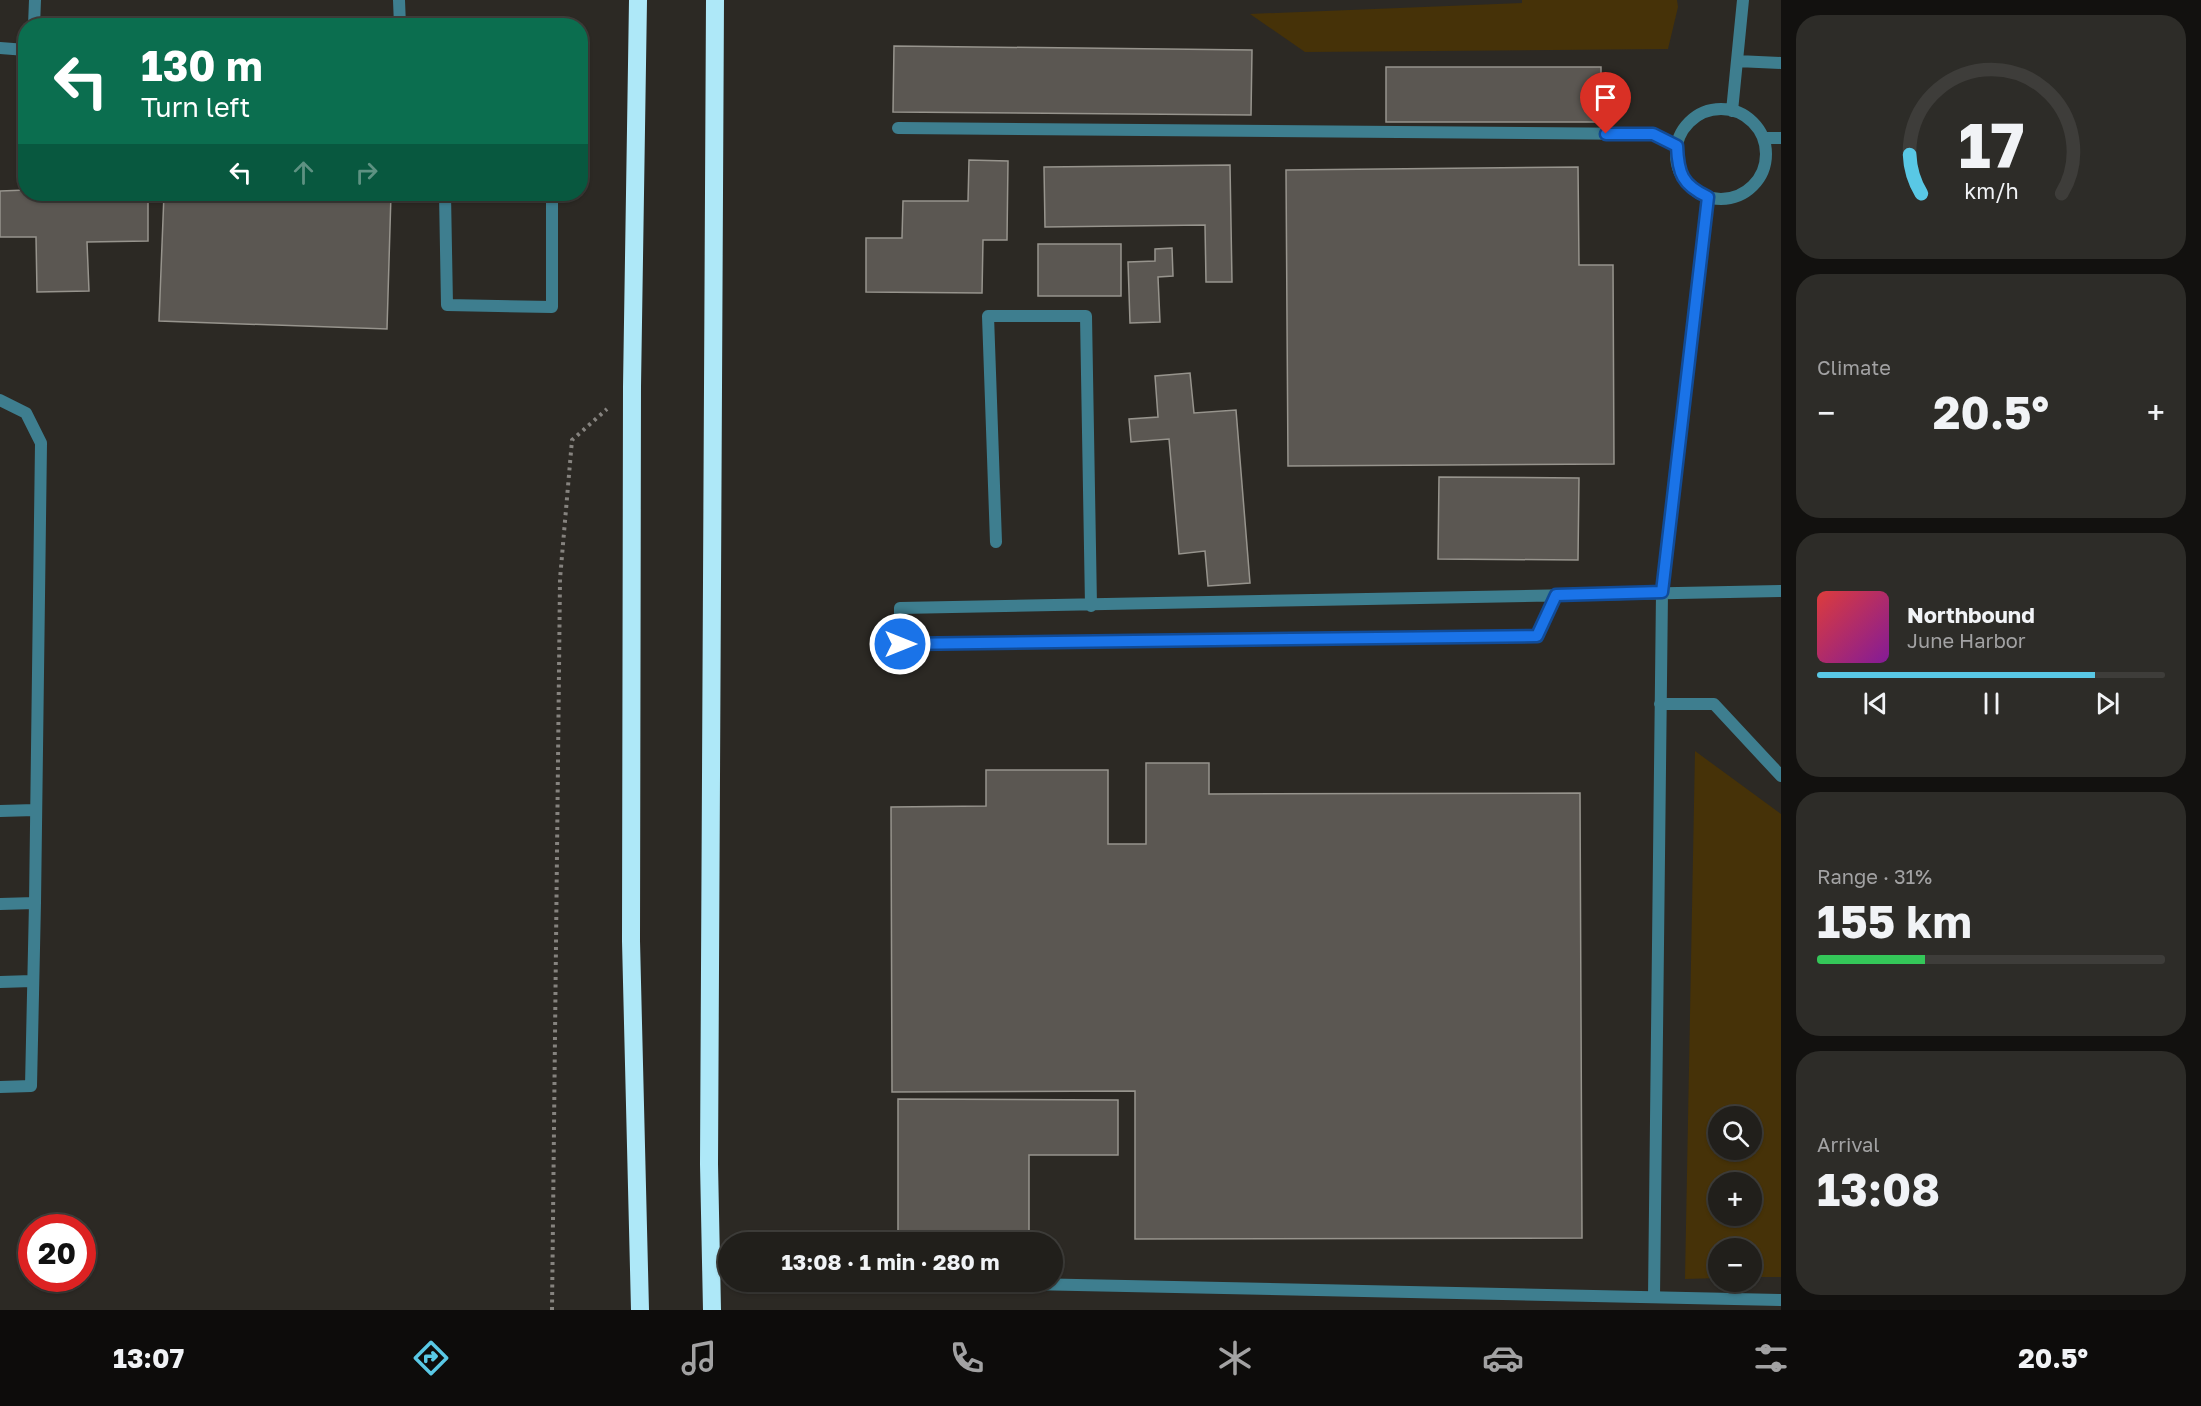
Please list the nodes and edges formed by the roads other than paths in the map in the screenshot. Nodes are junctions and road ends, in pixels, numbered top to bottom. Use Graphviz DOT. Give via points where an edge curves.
graph roads {
  1 [pos="35,0"];
  2 [pos="399,0"];
  3 [pos="638,0"];
  4 [pos="715,0"];
  5 [pos="1743,0"];
  6 [pos="34,18"];
  7 [pos="400,18"];
  8 [pos="0,48"];
  9 [pos="18,49"];
  10 [pos="1737,61"];
  11 [pos="1781,63"];
  12 [pos="1732,111"];
  13 [pos="898,128"];
  14 [pos="1763,138"];
  15 [pos="1781,138"];
  16 [pos="1677,146"];
  17 [pos="1708,197"];
  18 [pos="445,201"];
  19 [pos="552,201"];
  20 [pos="0,400"];
  21 [pos="996,542"];
  22 [pos="1781,591"];
  23 [pos="1662,592"];
  24 [pos="1556,595"];
  25 [pos="1091,606"];
  26 [pos="1660,704"];
  27 [pos="1781,776"];
  28 [pos="35,810"];
  29 [pos="0,811"];
  30 [pos="35,903"];
  31 [pos="0,904"];
  32 [pos="32,981"];
  33 [pos="0,982"];
  34 [pos="0,1087"];
  35 [pos="1063,1285"];
  36 [pos="1654,1297"];
  37 [pos="1781,1300"];
  38 [pos="640,1310"];
  39 [pos="712,1310"];
  1 -- 6 [label="lane"];
  2 -- 7 [label="lane"];
  3 -- 38 [label="highway" via="632,387 631,940"];
  4 -- 39 [label="highway" via="709,1152"];
  5 -- 10 [label="lane"];
  8 -- 9 [label="lane"];
  10 -- 11 [label="lane"];
  10 -- 12 [label="lane"];
  12 -- 14 [label="lane" via="1755,125"];
  12 -- 16 [label="lane" via="1716,110 1693,119 1682,131"];
  13 -- 16 [label="lane" via="1653,134"];
  14 -- 15 [label="lane"];
  14 -- 17 [label="lane" via="1764,168 1757,182 1739,195 1724,199"];
  16 -- 17 [label="lane" via="1678,167 1685,181"];
  17 -- 23 [label="lane"];
  18 -- 19 [label="lane" via="447,305 552,307"];
  20 -- 28 [label="lane" via="26,413 41,443"];
  21 -- 25 [label="lane" via="988,316 1086,316"];
  22 -- 23 [label="lane"];
  23 -- 24 [label="lane"];
  23 -- 26 [label="lane"];
  24 -- 25 [label="lane"];
  24 -- 25 [label="lane" via="1537,636 900,644 900,608"];
  26 -- 27 [label="lane" via="1714,704"];
  26 -- 36 [label="lane"];
  28 -- 29 [label="lane"];
  28 -- 30 [label="lane"];
  30 -- 31 [label="lane"];
  30 -- 32 [label="lane"];
  32 -- 33 [label="lane"];
  32 -- 34 [label="lane" via="31,1086"];
  35 -- 36 [label="lane"];
  36 -- 37 [label="lane"];
}
